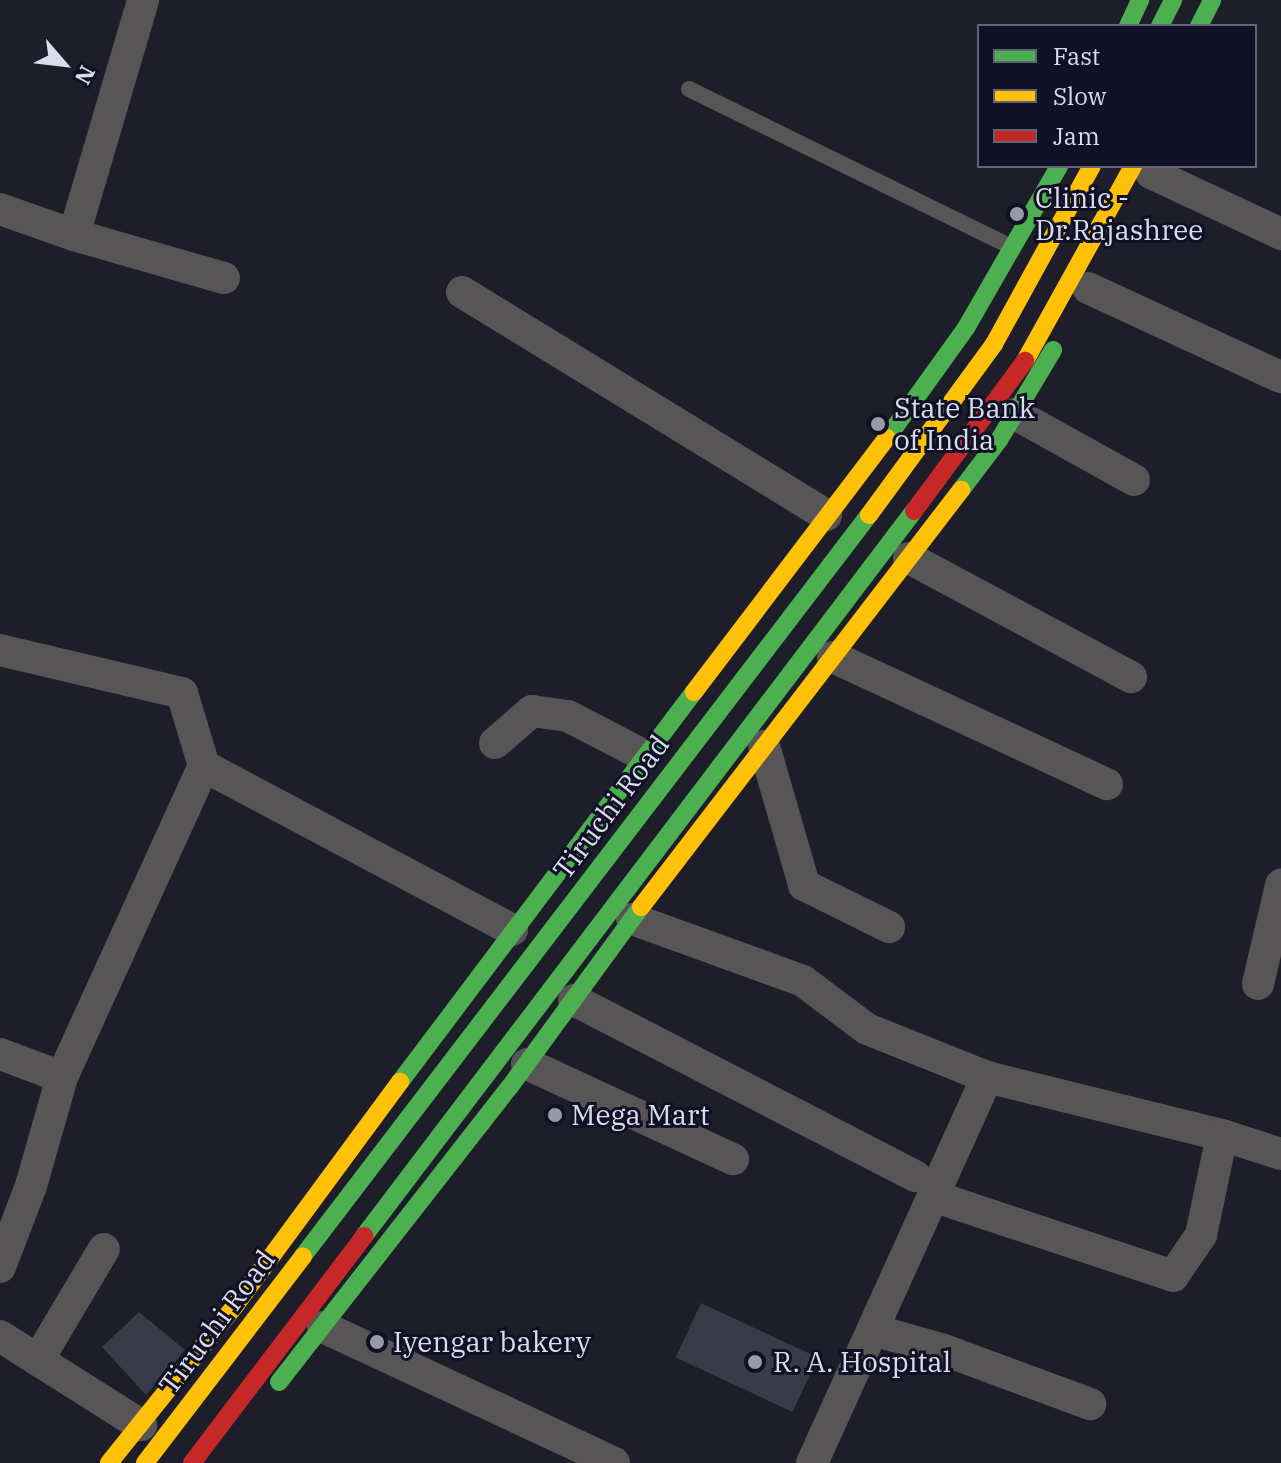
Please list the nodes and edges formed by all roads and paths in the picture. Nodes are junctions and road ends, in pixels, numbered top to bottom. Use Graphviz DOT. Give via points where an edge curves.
graph roads {
  1 [pos="143,0"];
  2 [pos="1140,0"];
  3 [pos="1154,0"];
  4 [pos="1173,0"];
  5 [pos="1212,0"];
  6 [pos="1226,13"];
  7 [pos="1129,24"];
  8 [pos="1161,24"];
  9 [pos="1200,24"];
  10 [pos="689,89"];
  11 [pos="1058,168"];
  12 [pos="1091,168"];
  13 [pos="1146,173"];
  14 [pos="0,209"];
  15 [pos="1281,234"];
  16 [pos="74,235"];
  17 [pos="1014,248"];
  18 [pos="224,278"];
  19 [pos="1088,289"];
  20 [pos="462,292"];
  21 [pos="1066,329"];
  22 [pos="1281,377"];
  23 [pos="1015,414"];
  24 [pos="1134,480"];
  25 [pos="826,515"];
  26 [pos="909,558"];
  27 [pos="0,650"];
  28 [pos="833,657"];
  29 [pos="1131,677"];
  30 [pos="495,743"];
  31 [pos="764,746"];
  32 [pos="645,756"];
  33 [pos="204,766"];
  34 [pos="1107,784"];
  35 [pos="1281,885"];
  36 [pos="632,919"];
  37 [pos="889,927"];
  38 [pos="512,930"];
  39 [pos="1258,984"];
  40 [pos="574,1000"];
  41 [pos="0,1054"];
  42 [pos="527,1064"];
  43 [pos="62,1077"];
  44 [pos="987,1077"];
  45 [pos="1222,1135"];
  46 [pos="1281,1154"];
  47 [pos="733,1159"];
  48 [pos="924,1186"];
  49 [pos="104,1249"];
  50 [pos="0,1267"];
  51 [pos="323,1327"];
  52 [pos="873,1330"];
  53 [pos="0,1336"];
  54 [pos="38,1360"];
  55 [pos="1090,1404"];
  56 [pos="141,1425"];
  57 [pos="109,1463"];
  58 [pos="145,1463"];
  59 [pos="192,1463"];
  60 [pos="214,1463"];
  61 [pos="614,1463"];
  62 [pos="812,1463"];
  1 -- 16 [label="street"];
  2 -- 7 [label="main road"];
  3 -- 6 [label="street"];
  4 -- 8 [label="main road, bridge"];
  5 -- 9 [label="main road, bridge"];
  10 -- 17 [label="lane"];
  11 -- 17 [label="main road"];
  12 -- 58 [label="main road, Tiruchi Road" via="994,344 912,459"];
  13 -- 15 [label="street"];
  13 -- 59 [label="main road" via="1024,362 960,450"];
  14 -- 16 [label="street"];
  16 -- 18 [label="street"];
  17 -- 25 [label="main road" via="966,328"];
  19 -- 22 [label="street"];
  20 -- 25 [label="street"];
  21 -- 23 [label="main road"];
  23 -- 24 [label="street"];
  23 -- 26 [label="main road"];
  25 -- 32 [label="main road"];
  26 -- 28 [label="main road"];
  26 -- 29 [label="street"];
  27 -- 33 [label="street" via="182,693"];
  28 -- 31 [label="main road"];
  28 -- 34 [label="street"];
  30 -- 32 [label="street" via="532,711 568,716"];
  31 -- 36 [label="main road"];
  31 -- 37 [label="street" via="804,885"];
  32 -- 38 [label="main road"];
  33 -- 38 [label="street"];
  33 -- 43 [label="street"];
  35 -- 39 [label="street"];
  36 -- 40 [label="main road"];
  36 -- 44 [label="street" via="803,981 867,1029"];
  38 -- 56 [label="main road"];
  40 -- 42 [label="main road"];
  40 -- 48 [label="street"];
  41 -- 43 [label="street"];
  42 -- 47 [label="street"];
  42 -- 51 [label="main road"];
  43 -- 50 [label="street" via="31,1186"];
  44 -- 45 [label="street"];
  44 -- 48 [label="street"];
  45 -- 46 [label="street"];
  45 -- 48 [label="street" via="1201,1235 1173,1276"];
  48 -- 52 [label="street"];
  49 -- 54 [label="street"];
  51 -- 60 [label="main road"];
  51 -- 61 [label="street"];
  52 -- 55 [label="street"];
  52 -- 62 [label="street"];
  53 -- 54 [label="street"];
  54 -- 56 [label="street"];
  56 -- 57 [label="main road"];
}
